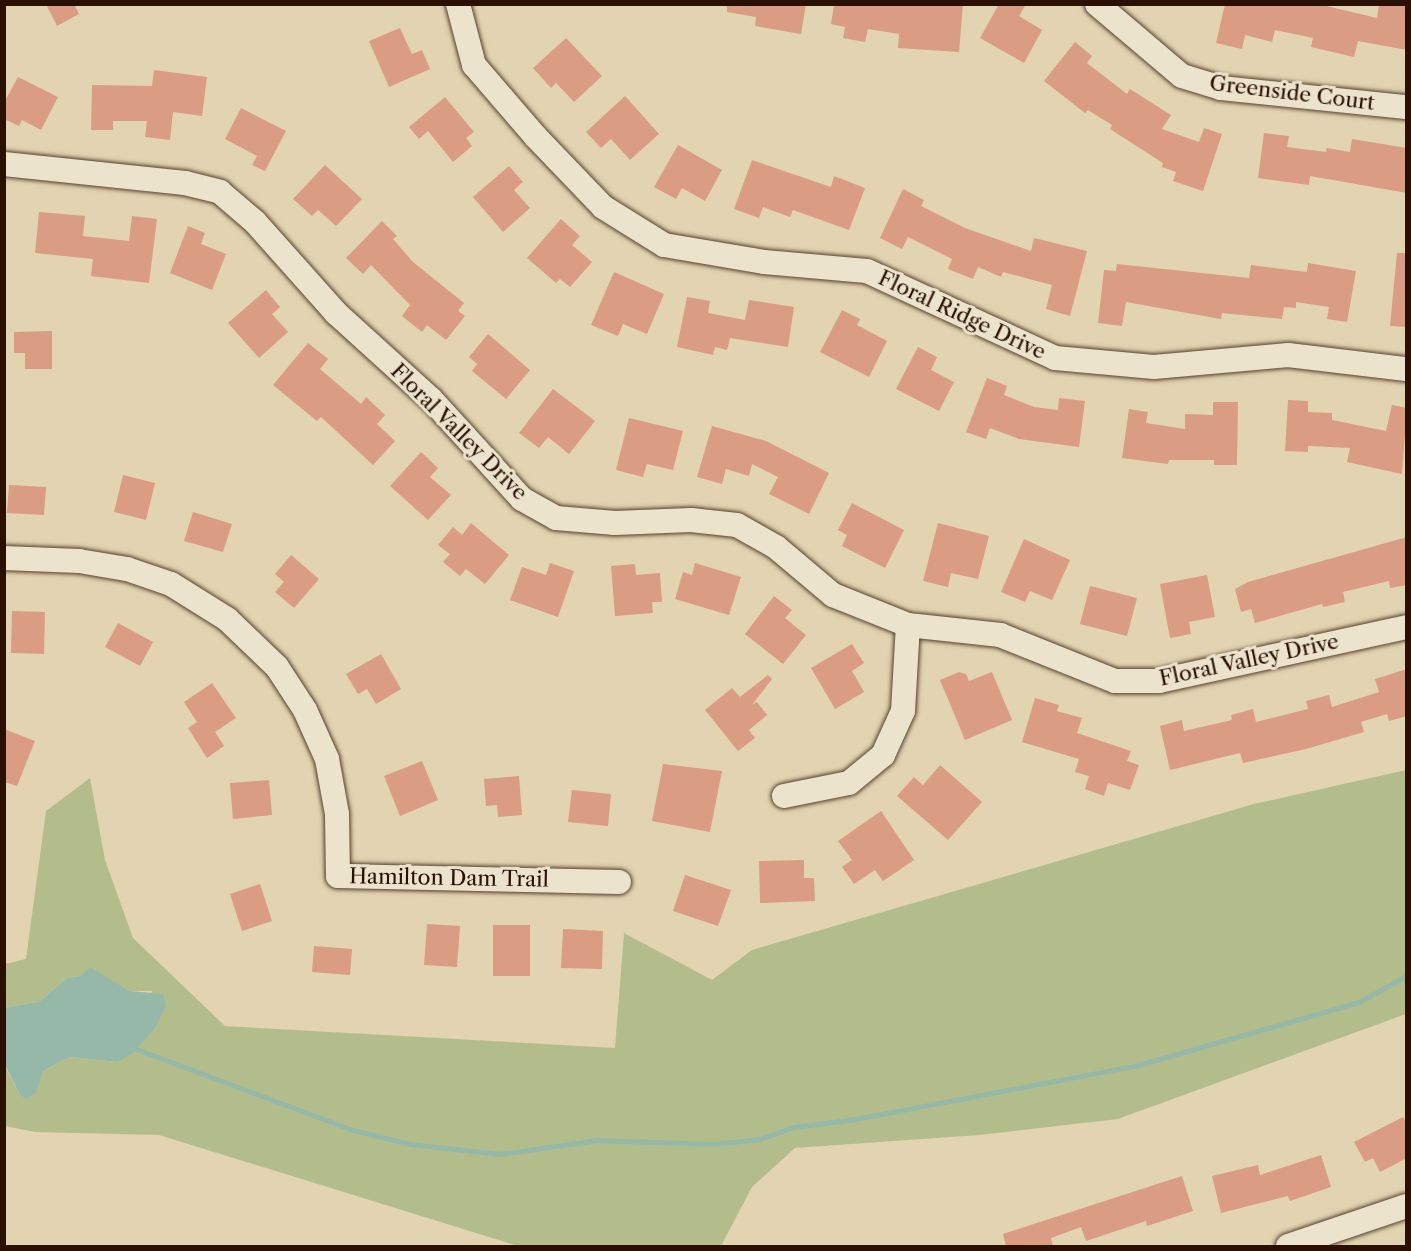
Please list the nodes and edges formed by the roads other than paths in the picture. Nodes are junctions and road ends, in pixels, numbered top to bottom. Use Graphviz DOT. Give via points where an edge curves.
graph roads {
  1 [pos="458,4"];
  2 [pos="1097,4"];
  3 [pos="1407,107"];
  4 [pos="4,164"];
  5 [pos="1407,369"];
  6 [pos="4,558"];
  7 [pos="908,625"];
  8 [pos="1407,627"];
  9 [pos="784,796"];
  10 [pos="619,882"];
  11 [pos="1407,1206"];
  12 [pos="1288,1246"];
  1 -- 5 [label="street, Floral Ridge Drive" via="474,65 496,92 603,207 664,245 764,262 867,271 1055,358 1154,367 1288,355"];
  2 -- 3 [label="street, Greenside Court" via="1182,76 1221,88"];
  4 -- 7 [label="street, Floral Valley Drive" via="185,183 220,192 255,222 336,313 431,399 522,499 556,518 615,523 691,520 737,525 776,547 832,595"];
  6 -- 10 [label="street, Hamilton Dam Trail" via="79,561 127,569 171,584 227,618 277,667 305,710 327,759 338,814 338,876"];
  7 -- 8 [label="street, Floral Valley Drive" via="1000,635 1115,681 1159,681"];
  7 -- 9 [label="street" via="903,711 883,754 849,783"];
  11 -- 12 [label="street"];
}
